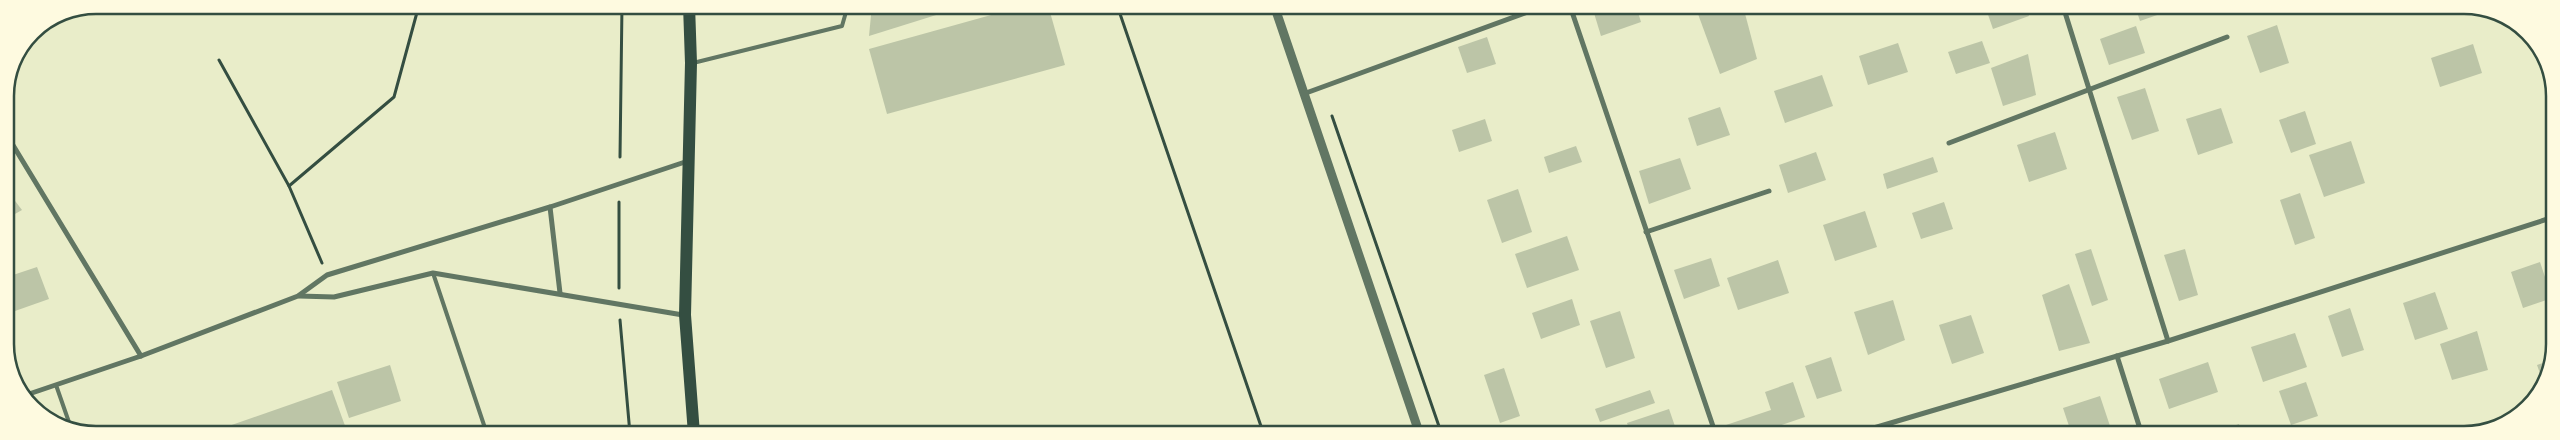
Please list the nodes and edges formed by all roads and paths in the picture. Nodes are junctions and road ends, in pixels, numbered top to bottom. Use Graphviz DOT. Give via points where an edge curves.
graph roads {
  1 [pos="417,14"];
  2 [pos="622,14"];
  3 [pos="689,14"];
  4 [pos="845,14"];
  5 [pos="1120,14"];
  6 [pos="1277,14"];
  7 [pos="1522,14"];
  8 [pos="1573,14"];
  9 [pos="2066,14"];
  10 [pos="2227,37"];
  11 [pos="219,60"];
  12 [pos="691,63"];
  13 [pos="1322,87"];
  14 [pos="2090,90"];
  15 [pos="1306,93"];
  16 [pos="1950,143"];
  17 [pos="14,147"];
  18 [pos="620,157"];
  19 [pos="688,161"];
  20 [pos="289,186"];
  21 [pos="1769,191"];
  22 [pos="619,202"];
  23 [pos="550,207"];
  24 [pos="2546,220"];
  25 [pos="1646,232"];
  26 [pos="433,273"];
  27 [pos="327,275"];
  28 [pos="619,288"];
  29 [pos="560,293"];
  30 [pos="298,296"];
  31 [pos="620,315"];
  32 [pos="685,315"];
  33 [pos="2168,341"];
  34 [pos="140,356"];
  35 [pos="2117,356"];
  36 [pos="56,385"];
  37 [pos="31,393"];
  38 [pos="68,421"];
  39 [pos="484,426"];
  40 [pos="629,426"];
  41 [pos="693,426"];
  42 [pos="1261,426"];
  43 [pos="1417,426"];
  44 [pos="1439,426"];
  45 [pos="1713,426"];
  46 [pos="1880,426"];
  47 [pos="2139,426"];
  1 -- 20 [label="path" via="394,97"];
  2 -- 18 [label="path"];
  3 -- 12 [label="main road"];
  4 -- 12 [label="lane" via="842,26"];
  5 -- 42 [label="path"];
  6 -- 15 [label="street"];
  7 -- 13 [label="street"];
  8 -- 25 [label="street"];
  9 -- 14 [label="street"];
  10 -- 14 [label="street"];
  11 -- 20 [label="path"];
  12 -- 19 [label="main road"];
  13 -- 15 [label="street"];
  13 -- 44 [label="path"];
  14 -- 16 [label="street"];
  14 -- 33 [label="street"];
  15 -- 43 [label="street"];
  17 -- 34 [label="street"];
  19 -- 23 [label="street"];
  19 -- 32 [label="main road"];
  20 -- 27 [label="path"];
  21 -- 25 [label="street"];
  22 -- 28 [label="path"];
  23 -- 27 [label="street"];
  23 -- 29 [label="street"];
  24 -- 33 [label="street"];
  25 -- 45 [label="street"];
  26 -- 29 [label="street"];
  26 -- 30 [label="street" via="334,297"];
  26 -- 39 [label="lane"];
  27 -- 30 [label="street"];
  29 -- 32 [label="street"];
  30 -- 34 [label="street"];
  31 -- 40 [label="path"];
  32 -- 41 [label="main road"];
  33 -- 35 [label="street"];
  34 -- 36 [label="street"];
  35 -- 46 [label="street"];
  35 -- 47 [label="street"];
  36 -- 37 [label="street"];
  36 -- 38 [label="lane"];
}
